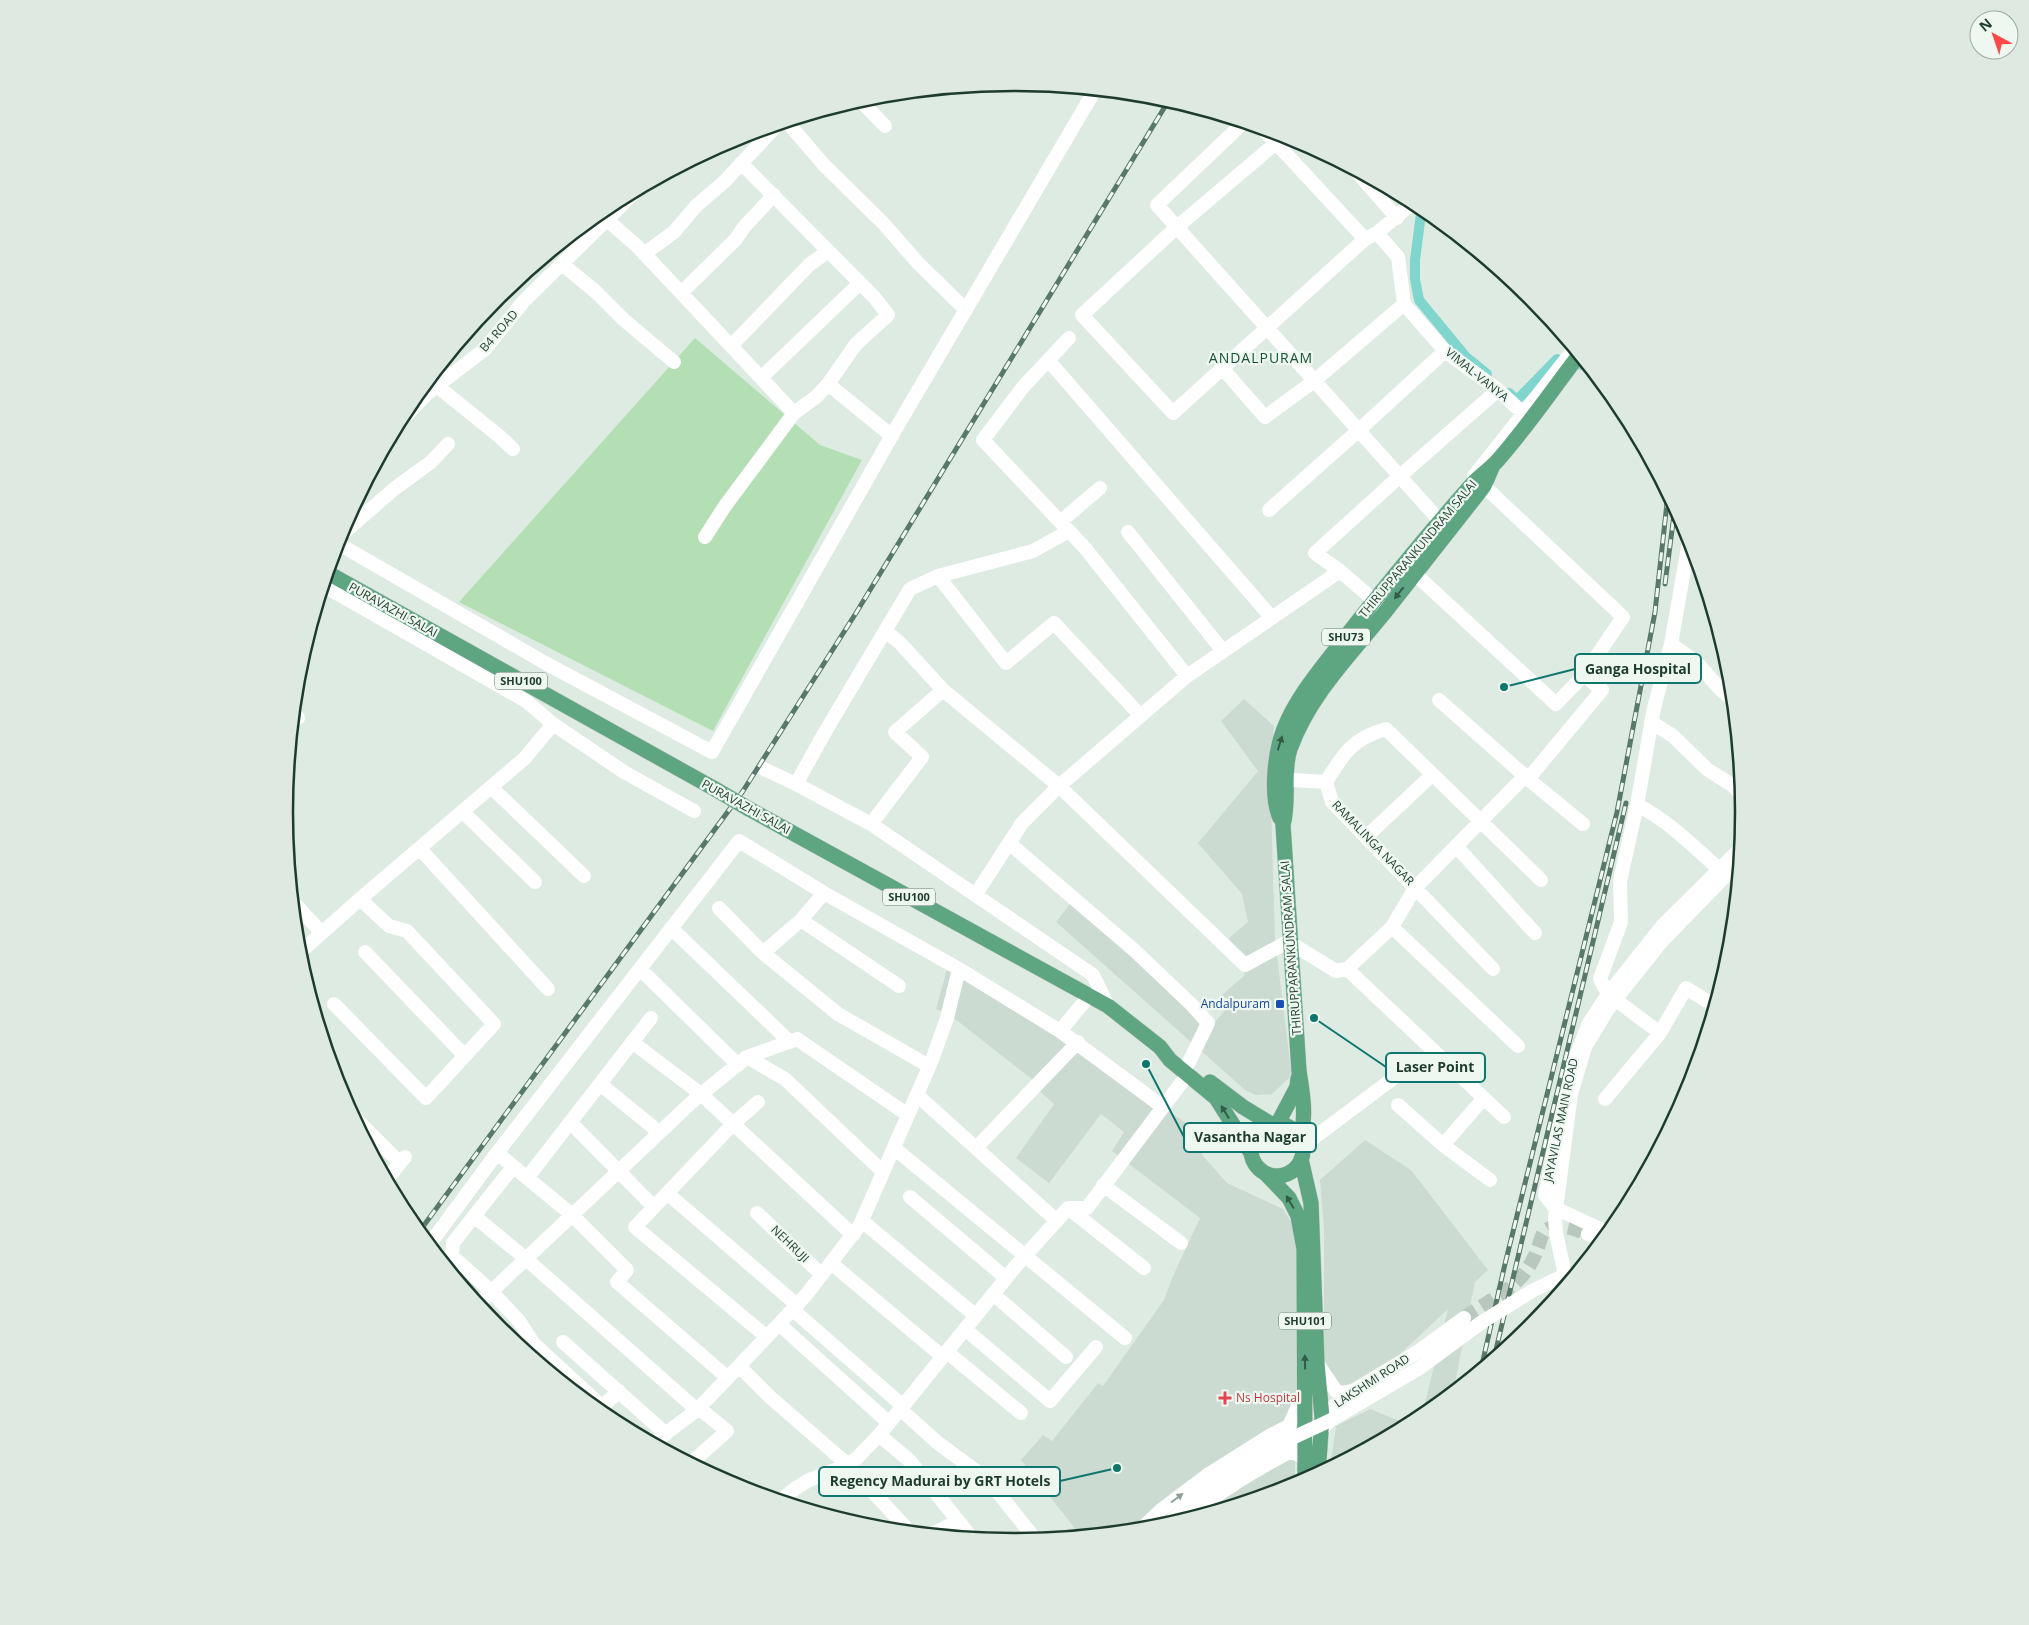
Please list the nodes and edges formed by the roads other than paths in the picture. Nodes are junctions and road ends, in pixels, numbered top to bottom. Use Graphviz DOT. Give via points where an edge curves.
graph roads {
  1 [pos="1091,95"];
  2 [pos="868,106"];
  3 [pos="885,126"];
  4 [pos="792,127"];
  5 [pos="1238,128"];
  6 [pos="769,135"];
  7 [pos="1273,140"];
  8 [pos="1276,143"];
  9 [pos="741,163"];
  10 [pos="1367,184"];
  11 [pos="774,195"];
  12 [pos="1408,209"];
  13 [pos="613,214"];
  14 [pos="1397,218"];
  15 [pos="607,220"];
  16 [pos="1177,227"];
  17 [pos="1371,236"];
  18 [pos="572,244"];
  19 [pos="828,251"];
  20 [pos="644,254"];
  21 [pos="562,264"];
  22 [pos="860,283"];
  23 [pos="681,293"];
  24 [pos="1404,304"];
  25 [pos="966,310"];
  26 [pos="1267,327"];
  27 [pos="1069,338"];
  28 [pos="731,346"];
  29 [pos="1445,351"];
  30 [pos="1571,354"];
  31 [pos="1576,359"];
  32 [pos="1048,360"];
  33 [pos="674,362"];
  34 [pos="1222,368"];
  35 [pos="762,377"];
  36 [pos="1314,381"];
  37 [pos="828,384"];
  38 [pos="437,386"];
  39 [pos="1498,390"];
  40 [pos="425,398"];
  41 [pos="794,413"];
  42 [pos="1524,414"];
  43 [pos="1359,430"];
  44 [pos="892,436"];
  45 [pos="448,444"];
  46 [pos="513,449"];
  47 [pos="1400,476"];
  48 [pos="1479,484"];
  49 [pos="1100,488"];
  50 [pos="1269,510"];
  51 [pos="353,525"];
  52 [pos="1064,526"];
  53 [pos="1444,526"];
  54 [pos="1128,532"];
  55 [pos="705,537"];
  56 [pos="344,547"];
  57 [pos="1687,553"];
  58 [pos="1340,571"];
  59 [pos="1414,573"];
  60 [pos="334,576"];
  61 [pos="938,576"];
  62 [pos="329,589"];
  63 [pos="1374,600"];
  64 [pos="1386,610"];
  65 [pos="1272,618"];
  66 [pos="885,631"];
  67 [pos="1671,644"];
  68 [pos="1223,651"];
  69 [pos="1584,675"];
  70 [pos="1187,676"];
  71 [pos="943,690"];
  72 [pos="1726,694"];
  73 [pos="1439,700"];
  74 [pos="1140,715"];
  75 [pos="1651,722"];
  76 [pos="553,724"];
  77 [pos="764,769"];
  78 [pos="1432,775"];
  79 [pos="1527,777"];
  80 [pos="1281,780"];
  81 [pos="1326,782"];
  82 [pos="796,784"];
  83 [pos="1059,786"];
  84 [pos="491,787"];
  85 [pos="1735,788"];
  86 [pos="1637,805"];
  87 [pos="694,811"];
  88 [pos="463,812"];
  89 [pos="1480,821"];
  90 [pos="871,824"];
  91 [pos="1583,824"];
  92 [pos="1366,837"];
  93 [pos="1009,843"];
  94 [pos="1456,846"];
  95 [pos="420,849"];
  96 [pos="1734,854"];
  97 [pos="1719,869"];
  98 [pos="1733,869"];
  99 [pos="584,876"];
  100 [pos="1541,880"];
  101 [pos="534,882"];
  102 [pos="1414,888"];
  103 [pos="824,893"];
  104 [pos="976,894"];
  105 [pos="360,899"];
  106 [pos="719,908"];
  107 [pos="299,909"];
  108 [pos="801,920"];
  109 [pos="671,928"];
  110 [pos="1392,928"];
  111 [pos="322,933"];
  112 [pos="1535,933"];
  113 [pos="1291,942"];
  114 [pos="306,947"];
  115 [pos="365,952"];
  116 [pos="764,953"];
  117 [pos="640,969"];
  118 [pos="959,969"];
  119 [pos="1347,969"];
  120 [pos="1494,970"];
  121 [pos="899,986"];
  122 [pos="548,989"];
  123 [pos="1608,994"];
  124 [pos="1090,995"];
  125 [pos="1710,1003"];
  126 [pos="334,1004"];
  127 [pos="1108,1006"];
  128 [pos="651,1018"];
  129 [pos="1060,1031"];
  130 [pos="1660,1032"];
  131 [pos="632,1042"];
  132 [pos="790,1042"];
  133 [pos="1078,1042"];
  134 [pos="1518,1046"];
  135 [pos="464,1056"];
  136 [pos="743,1061"];
  137 [pos="929,1066"];
  138 [pos="1188,1069"];
  139 [pos="1299,1071"];
  140 [pos="1395,1077"];
  141 [pos="600,1084"];
  142 [pos="701,1094"];
  143 [pos="917,1095"];
  144 [pos="1484,1098"];
  145 [pos="1605,1099"];
  146 [pos="758,1102"];
  147 [pos="1398,1105"];
  148 [pos="1163,1107"];
  149 [pos="908,1115"];
  150 [pos="1504,1117"];
  151 [pos="570,1122"];
  152 [pos="732,1124"];
  153 [pos="1275,1124"];
  154 [pos="366,1127"];
  155 [pos="660,1132"];
  156 [pos="1443,1145"];
  157 [pos="894,1148"];
  158 [pos="976,1148"];
  159 [pos="1302,1148"];
  160 [pos="1251,1153"];
  161 [pos="497,1154"];
  162 [pos="513,1167"];
  163 [pos="618,1170"];
  164 [pos="883,1172"];
  165 [pos="1265,1173"];
  166 [pos="391,1174"];
  167 [pos="527,1178"];
  168 [pos="1490,1180"];
  169 [pos="1103,1185"];
  170 [pos="667,1193"];
  171 [pos="910,1197"];
  172 [pos="654,1207"];
  173 [pos="1068,1208"];
  174 [pos="758,1213"];
  175 [pos="571,1214"];
  176 [pos="474,1216"];
  177 [pos="1057,1221"];
  178 [pos="854,1226"];
  179 [pos="1602,1230"];
  180 [pos="1588,1234"];
  181 [pos="1597,1238"];
  182 [pos="433,1239"];
  183 [pos="1181,1243"];
  184 [pos="1025,1256"];
  185 [pos="525,1258"];
  186 [pos="831,1263"];
  187 [pos="1144,1268"];
  188 [pos="822,1274"];
  189 [pos="1568,1274"];
  190 [pos="1566,1277"];
  191 [pos="1006,1278"];
  192 [pos="491,1291"];
  193 [pos="993,1294"];
  194 [pos="483,1299"];
  195 [pos="795,1307"];
  196 [pos="976,1316"];
  197 [pos="1464,1318"];
  198 [pos="779,1324"];
  199 [pos="965,1329"];
  200 [pos="767,1337"];
  201 [pos="1125,1338"];
  202 [pos="564,1342"];
  203 [pos="1096,1347"];
  204 [pos="945,1354"];
  205 [pos="1066,1357"];
  206 [pos="1317,1363"];
  207 [pos="739,1366"];
  208 [pos="728,1378"];
  209 [pos="1305,1389"];
  210 [pos="619,1391"];
  211 [pos="1354,1391"];
  212 [pos="589,1394"];
  213 [pos="602,1404"];
  214 [pos="902,1407"];
  215 [pos="698,1409"];
  216 [pos="1021,1413"];
  217 [pos="889,1423"];
  218 [pos="1322,1429"];
  219 [pos="666,1434"];
  220 [pos="879,1435"];
  221 [pos="658,1439"];
  222 [pos="1306,1443"];
  223 [pos="1291,1451"];
  224 [pos="695,1459"];
  225 [pos="847,1464"];
  226 [pos="1312,1469"];
  227 [pos="786,1496"];
  228 [pos="1199,1509"];
  229 [pos="1178,1514"];
  230 [pos="958,1520"];
  231 [pos="1149,1521"];
  232 [pos="904,1525"];
  233 [pos="940,1530"];
  234 [pos="967,1532"];
  235 [pos="1031,1533"];
  1 -- 25 [label="street"];
  2 -- 3 [label="street"];
  4 -- 25 [label="street" via="824,165"];
  5 -- 16 [label="street" via="1157,205"];
  6 -- 9 [label="street"];
  7 -- 8 [label="street"];
  8 -- 16 [label="street"];
  8 -- 17 [label="street"];
  9 -- 11 [label="street"];
  9 -- 20 [label="street" via="674,232"];
  10 -- 14 [label="street"];
  11 -- 19 [label="street"];
  11 -- 23 [label="street" via="736,239"];
  12 -- 14 [label="street"];
  13 -- 15 [label="street, B4 ROAD"];
  14 -- 17 [label="street"];
  15 -- 18 [label="street, B4 ROAD"];
  15 -- 20 [label="street"];
  16 -- 26 [label="street"];
  16 -- 34 [label="street" via="1082,315 1173,413"];
  17 -- 24 [label="street" via="1398,257"];
  17 -- 26 [label="street"];
  18 -- 21 [label="street, B4 ROAD"];
  19 -- 22 [label="street"];
  19 -- 28 [label="street" via="809,265"];
  20 -- 23 [label="street"];
  21 -- 33 [label="street"];
  21 -- 38 [label="street, B4 ROAD" via="523,302 485,349"];
  22 -- 35 [label="street"];
  22 -- 37 [label="street" via="888,315 856,344"];
  23 -- 28 [label="street"];
  24 -- 29 [label="street, VIMAL-VANYA"];
  24 -- 36 [label="street"];
  25 -- 44 [label="street"];
  26 -- 34 [label="street"];
  26 -- 36 [label="street"];
  27 -- 32 [label="street"];
  28 -- 35 [label="street"];
  29 -- 39 [label="street, VIMAL-VANYA"];
  29 -- 43 [label="street"];
  30 -- 42 [label="street"];
  31 -- 48 [label="main road, THIRUPPARANKUNDRAM SALAI / SHU73"];
  32 -- 52 [label="street" via="983,440"];
  32 -- 65 [label="street"];
  34 -- 36 [label="street" via="1265,417"];
  35 -- 41 [label="street"];
  36 -- 43 [label="street"];
  37 -- 41 [label="street"];
  37 -- 44 [label="street"];
  38 -- 40 [label="street, B4 ROAD"];
  38 -- 46 [label="street"];
  39 -- 42 [label="street, VIMAL-VANYA"];
  39 -- 47 [label="street"];
  41 -- 55 [label="street"];
  42 -- 48 [label="street" via="1475,475"];
  43 -- 47 [label="street"];
  43 -- 50 [label="street"];
  44 -- 56 [label="street" via="712,752 546,664"];
  45 -- 51 [label="street" via="431,462"];
  47 -- 53 [label="street"];
  47 -- 58 [label="street" via="1315,553"];
  48 -- 53 [label="main road, THIRUPPARANKUNDRAM SALAI / SHU73"];
  48 -- 69 [label="street" via="1623,618"];
  49 -- 52 [label="street"];
  52 -- 61 [label="street" via="1033,551"];
  52 -- 70 [label="street"];
  53 -- 59 [label="main road, THIRUPPARANKUNDRAM SALAI / SHU73"];
  53 -- 63 [label="main road, THIRUPPARANKUNDRAM SALAI / SHU73"];
  54 -- 68 [label="street"];
  57 -- 67 [label="street"];
  58 -- 63 [label="street"];
  58 -- 65 [label="street"];
  59 -- 64 [label="main road, THIRUPPARANKUNDRAM SALAI / SHU73, one-way"];
  59 -- 69 [label="street" via="1556,704"];
  60 -- 124 [label="main road, PURAVAZHI SALAI / SHU100, bridge" via="749,810"];
  61 -- 66 [label="street" via="910,589"];
  61 -- 74 [label="street" via="1006,663 1054,623"];
  62 -- 76 [label="street" via="526,702"];
  63 -- 64 [label="street"];
  80 -- 63 [label="main road, THIRUPPARANKUNDRAM SALAI / SHU73, one-way" via="1277,751 1293,711"];
  64 -- 80 [label="main road, THIRUPPARANKUNDRAM SALAI / SHU73" via="1328,681 1302,721"];
  65 -- 68 [label="street"];
  66 -- 71 [label="street"];
  66 -- 82 [label="street"];
  67 -- 72 [label="street" via="1697,663"];
  67 -- 75 [label="street"];
  68 -- 70 [label="street"];
  69 -- 79 [label="street, RAMALINGA NAGAR" via="1602,690"];
  70 -- 74 [label="street"];
  71 -- 83 [label="street"];
  71 -- 90 [label="street" via="895,732 922,757"];
  73 -- 79 [label="street"];
  74 -- 83 [label="street"];
  75 -- 85 [label="street" via="1672,736 1708,770"];
  75 -- 86 [label="street"];
  76 -- 84 [label="street" via="525,758"];
  76 -- 87 [label="street" via="624,772"];
  77 -- 82 [label="street"];
  78 -- 81 [label="street" via="1386,729 1368,734 1343,755"];
  78 -- 89 [label="street"];
  78 -- 92 [label="street"];
  79 -- 89 [label="street, RAMALINGA NAGAR"];
  79 -- 91 [label="street"];
  80 -- 81 [label="street"];
  80 -- 113 [label="main road, THIRUPPARANKUNDRAM SALAI / SHU73" via="1277,811 1283,825"];
  81 -- 92 [label="street, RAMALINGA NAGAR" via="1332,802"];
  82 -- 90 [label="street"];
  83 -- 93 [label="street" via="1022,823"];
  83 -- 113 [label="street" via="1244,964"];
  84 -- 88 [label="street"];
  84 -- 99 [label="street"];
  86 -- 97 [label="street" via="1671,826"];
  86 -- 123 [label="street" via="1620,881 1621,922 1600,979"];
  88 -- 95 [label="street"];
  88 -- 101 [label="street"];
  89 -- 94 [label="street, RAMALINGA NAGAR"];
  89 -- 100 [label="street"];
  90 -- 104 [label="street"];
  92 -- 102 [label="street, RAMALINGA NAGAR"];
  93 -- 104 [label="street"];
  93 -- 138 [label="street" via="1134,950 1208,1023"];
  94 -- 102 [label="street, RAMALINGA NAGAR"];
  94 -- 112 [label="street"];
  95 -- 105 [label="street"];
  95 -- 122 [label="street"];
  96 -- 97 [label="street, JAYAVILAS MAIN ROAD"];
  97 -- 123 [label="street, JAYAVILAS MAIN ROAD" via="1664,926"];
  98 -- 189 [label="street, bridge" via="1662,941 1608,1009 1585,1047 1571,1094 1555,1218 1556,1233"];
  102 -- 110 [label="street"];
  102 -- 120 [label="street"];
  103 -- 108 [label="street"];
  103 -- 109 [label="street" via="739,841"];
  103 -- 118 [label="street"];
  104 -- 127 [label="street" via="1093,976"];
  105 -- 111 [label="street"];
  105 -- 135 [label="street" via="389,926 407,931 494,1024"];
  106 -- 116 [label="street"];
  107 -- 111 [label="street"];
  108 -- 116 [label="street"];
  108 -- 121 [label="street"];
  109 -- 117 [label="street"];
  109 -- 132 [label="street"];
  110 -- 119 [label="street"];
  110 -- 134 [label="street"];
  111 -- 114 [label="street"];
  113 -- 119 [label="street" via="1336,971"];
  113 -- 139 [label="main road, THIRUPPARANKUNDRAM SALAI / SHU73"];
  115 -- 135 [label="street"];
  116 -- 137 [label="street" via="838,1014"];
  117 -- 136 [label="street"];
  117 -- 161 [label="street"];
  118 -- 129 [label="street"];
  118 -- 137 [label="street" via="947,1018"];
  119 -- 144 [label="street"];
  123 -- 130 [label="street"];
  123 -- 179 [label="street, JAYAVILAS MAIN ROAD" via="1589,1023 1572,1063 1545,1195 1555,1208"];
  124 -- 127 [label="main road, PURAVAZHI SALAI / SHU100"];
  124 -- 129 [label="street"];
  125 -- 130 [label="street" via="1686,988"];
  126 -- 135 [label="street" via="426,1098"];
  127 -- 138 [label="main road, PURAVAZHI SALAI / SHU100" via="1160,1047 1170,1060"];
  128 -- 131 [label="street"];
  129 -- 133 [label="street"];
  130 -- 145 [label="street"];
  131 -- 141 [label="street"];
  131 -- 142 [label="street"];
  132 -- 136 [label="street"];
  132 -- 149 [label="street" via="797,1039"];
  133 -- 148 [label="street"];
  133 -- 158 [label="street"];
  136 -- 142 [label="street"];
  136 -- 164 [label="street" via="785,1079"];
  137 -- 143 [label="street"];
  138 -- 148 [label="street"];
  138 -- 153 [label="main road, PURAVAZHI SALAI / SHU100" via="1238,1104"];
  160 -- 138 [label="main road, PURAVAZHI SALAI / SHU100, one-way" via="1216,1098"];
  139 -- 153 [label="main road, THIRUPPARANKUNDRAM SALAI / SHU73" via="1297,1087"];
  139 -- 159 [label="main road, THIRUPPARANKUNDRAM SALAI / SHU73" via="1304,1103"];
  140 -- 159 [label="street"];
  141 -- 151 [label="street"];
  141 -- 155 [label="street"];
  142 -- 152 [label="street"];
  142 -- 155 [label="street"];
  143 -- 149 [label="street"];
  143 -- 158 [label="street"];
  144 -- 150 [label="street"];
  144 -- 156 [label="street"];
  146 -- 152 [label="street"];
  147 -- 156 [label="street"];
  148 -- 169 [label="street"];
  149 -- 157 [label="street"];
  151 -- 163 [label="street"];
  151 -- 167 [label="street"];
  152 -- 170 [label="street"];
  152 -- 178 [label="street"];
  153 -- 159 [label="main road" via="1292,1128"];
  153 -- 160 [label="main road" via="1253,1138"];
  154 -- 166 [label="street" via="403,1160"];
  155 -- 163 [label="street"];
  156 -- 168 [label="street"];
  157 -- 164 [label="street"];
  157 -- 184 [label="street"];
  158 -- 177 [label="street"];
  159 -- 165 [label="main road" via="1297,1166 1282,1175"];
  159 -- 206 [label="main road, THIRUPPARANKUNDRAM SALAI / SHU101" via="1311,1203"];
  160 -- 165 [label="main road, SHU101" via="1253,1162"];
  161 -- 162 [label="street"];
  161 -- 182 [label="street"];
  162 -- 167 [label="street"];
  162 -- 176 [label="street"];
  163 -- 172 [label="street"];
  163 -- 175 [label="street"];
  164 -- 178 [label="street"];
  209 -- 165 [label="main road, THIRUPPARANKUNDRAM SALAI / SHU101, one-way" via="1304,1248 1298,1216 1289,1198"];
  167 -- 175 [label="street"];
  169 -- 173 [label="street" via="1087,1208"];
  169 -- 183 [label="street"];
  170 -- 172 [label="street"];
  170 -- 195 [label="street"];
  171 -- 191 [label="street"];
  172 -- 200 [label="street" via="635,1227"];
  173 -- 177 [label="street"];
  173 -- 187 [label="street"];
  174 -- 188 [label="street, NEHRUJI"];
  175 -- 185 [label="street"];
  175 -- 208 [label="street" via="627,1270 617,1282"];
  176 -- 185 [label="street"];
  176 -- 192 [label="street" via="453,1243 452,1256"];
  177 -- 184 [label="street"];
  178 -- 186 [label="street"];
  178 -- 196 [label="street"];
  180 -- 181 [label="street"];
  184 -- 191 [label="street"];
  184 -- 201 [label="street"];
  185 -- 192 [label="street"];
  185 -- 215 [label="street"];
  186 -- 188 [label="street"];
  186 -- 204 [label="street"];
  188 -- 195 [label="street"];
  190 -- 229 [label="street, bridge" via="1532,1291 1482,1322 1418,1369 1214,1483"];
  191 -- 193 [label="street"];
  192 -- 194 [label="street"];
  192 -- 212 [label="street" via="519,1321 534,1344"];
  193 -- 196 [label="street"];
  193 -- 205 [label="street"];
  195 -- 198 [label="street"];
  195 -- 214 [label="street"];
  196 -- 199 [label="street"];
  197 -- 211 [label="street, LAKSHMI ROAD" via="1419,1351"];
  198 -- 200 [label="street"];
  198 -- 217 [label="street"];
  199 -- 203 [label="street" via="1050,1402"];
  199 -- 204 [label="street"];
  200 -- 207 [label="street"];
  202 -- 210 [label="street"];
  204 -- 214 [label="street"];
  204 -- 216 [label="street"];
  206 -- 211 [label="street" via="1336,1391"];
  206 -- 218 [label="main road, THIRUPPARANKUNDRAM SALAI / SHU101"];
  207 -- 208 [label="street"];
  207 -- 225 [label="street"];
  208 -- 215 [label="street"];
  209 -- 222 [label="main road, THIRUPPARANKUNDRAM SALAI / SHU101"];
  231 -- 209 [label="street, one-way" via="1206,1476 1288,1426"];
  210 -- 213 [label="street"];
  210 -- 219 [label="street"];
  211 -- 218 [label="street, LAKSHMI ROAD" via="1330,1408 1327,1424"];
  214 -- 217 [label="street"];
  214 -- 235 [label="street" via="938,1444 988,1480"];
  215 -- 219 [label="street"];
  215 -- 224 [label="street" via="727,1431"];
  217 -- 220 [label="street"];
  218 -- 222 [label="street, LAKSHMI ROAD"];
  218 -- 226 [label="main road, THIRUPPARANKUNDRAM SALAI / SHU101"];
  219 -- 221 [label="street"];
  220 -- 225 [label="street"];
  220 -- 230 [label="street" via="909,1460"];
  222 -- 223 [label="street, LAKSHMI ROAD"];
  222 -- 226 [label="main road, THIRUPPARANKUNDRAM SALAI / SHU101"];
  223 -- 226 [label="street"];
  223 -- 228 [label="street, LAKSHMI ROAD" via="1229,1486"];
  225 -- 227 [label="street" via="809,1480"];
  225 -- 232 [label="street"];
  230 -- 233 [label="street"];
  230 -- 234 [label="street"];
}
